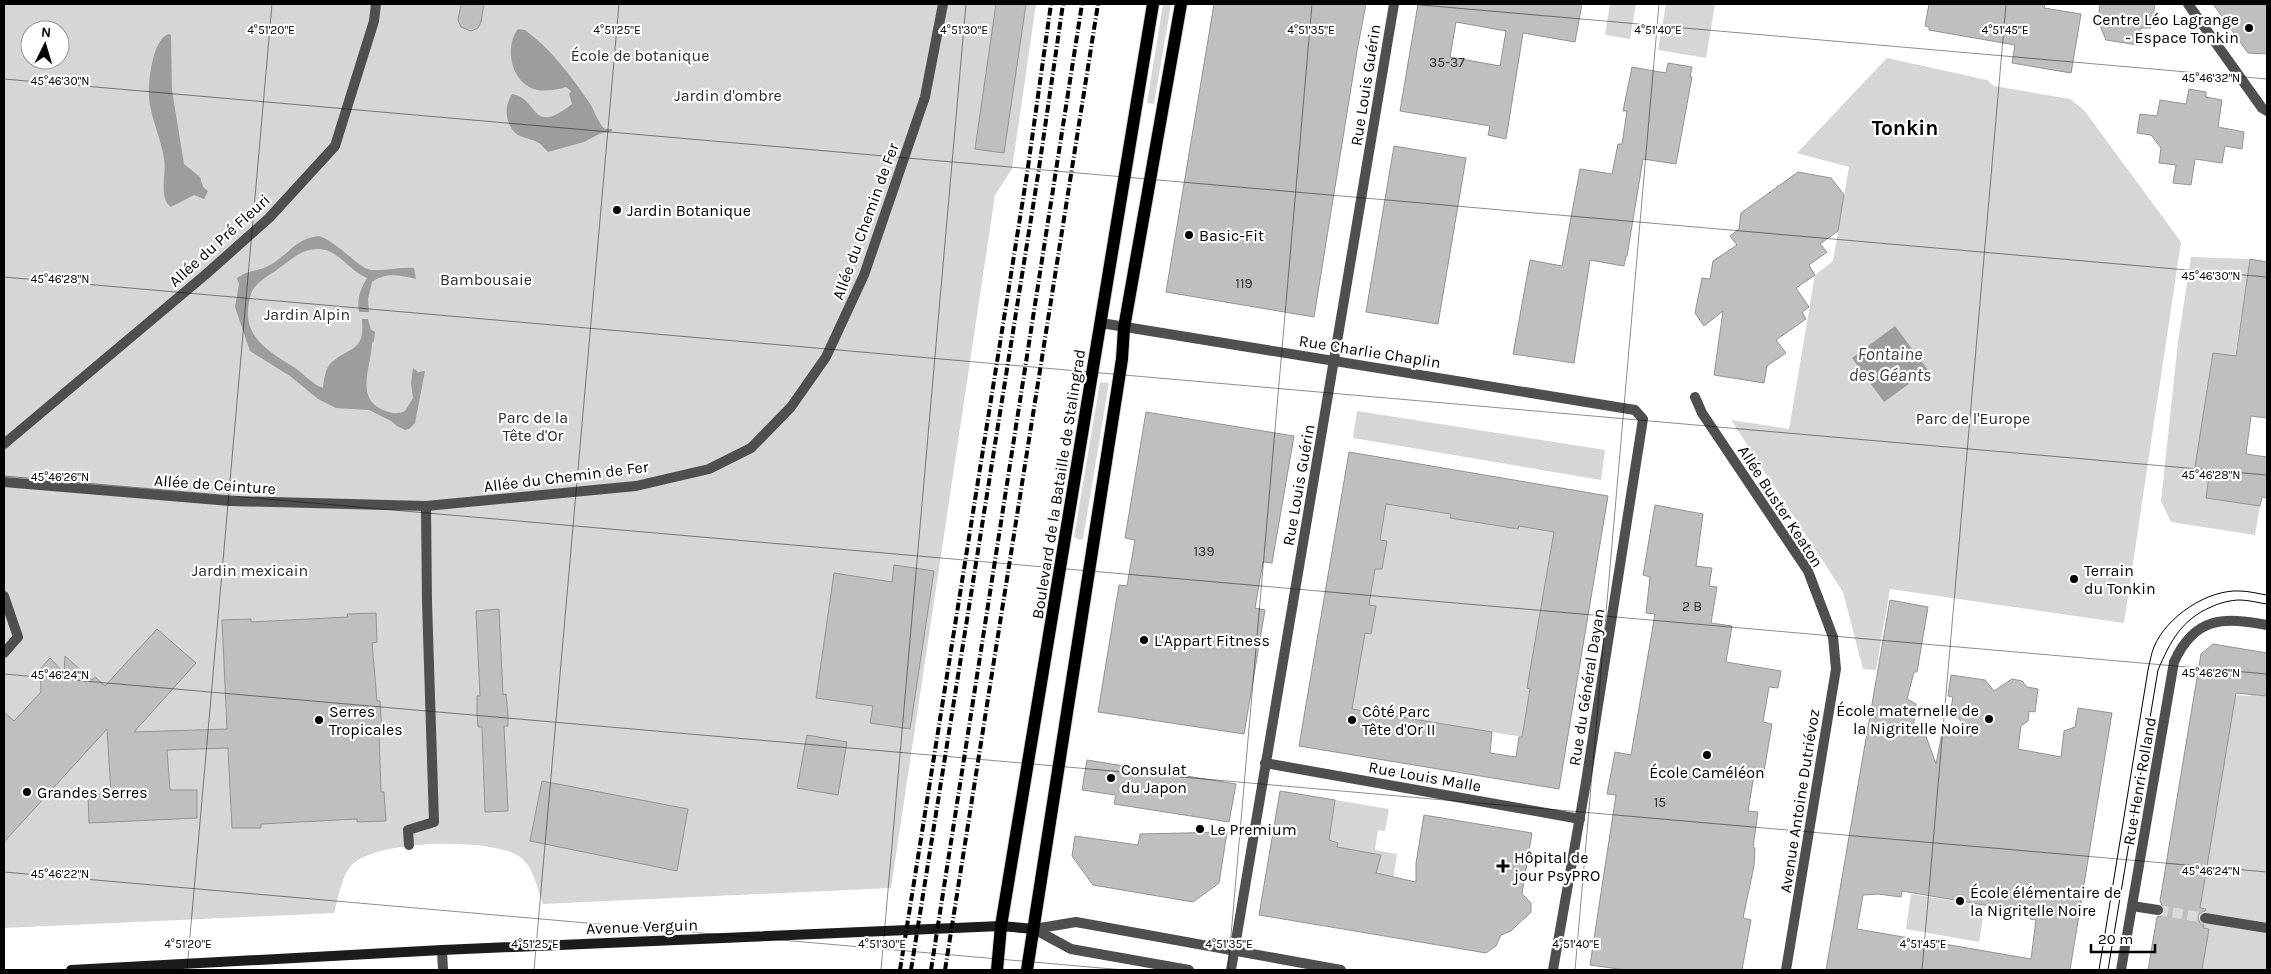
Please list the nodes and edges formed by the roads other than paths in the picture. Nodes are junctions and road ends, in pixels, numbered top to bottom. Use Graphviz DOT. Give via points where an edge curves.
graph roads {
  1 [pos="376,4"];
  2 [pos="943,4"];
  3 [pos="1153,4"];
  4 [pos="1181,4"];
  5 [pos="1394,4"];
  6 [pos="2188,4"];
  7 [pos="2267,111"];
  8 [pos="1101,323"];
  9 [pos="1124,328"];
  10 [pos="1336,360"];
  11 [pos="1695,397"];
  12 [pos="1635,410"];
  13 [pos="4,444"];
  14 [pos="4,482"];
  15 [pos="426,506"];
  16 [pos="4,596"];
  17 [pos="2267,624"];
  18 [pos="1834,637"];
  19 [pos="4,653"];
  20 [pos="1265,763"];
  21 [pos="1580,819"];
  22 [pos="408,845"];
  23 [pos="2132,906"];
  24 [pos="2158,910"];
  25 [pos="2205,918"];
  26 [pos="1001,926"];
  27 [pos="2267,928"];
  28 [pos="1034,930"];
  29 [pos="442,950"];
  30 [pos="1233,951"];
  31 [pos="71,970"];
  32 [pos="443,970"];
  33 [pos="997,970"];
  34 [pos="1027,970"];
  35 [pos="1189,970"];
  36 [pos="1230,970"];
  37 [pos="1341,970"];
  38 [pos="1553,970"];
  39 [pos="1786,970"];
  40 [pos="2121,970"];
  1 -- 13 [label="street, Allée du Pré Fleuri" via="374,21 335,146 255,230"];
  2 -- 15 [label="street, Allée du Chemin de Fer" via="924,98 864,275 826,357 791,407 751,448 710,469 636,486"];
  3 -- 8 [label="main road, Boulevard de la Bataille de Stalingrad"];
  4 -- 9 [label="main road"];
  5 -- 10 [label="street, Rue Louis Guérin"];
  6 -- 7 [label="street"];
  8 -- 9 [label="street, Rue Charlie Chaplin"];
  8 -- 26 [label="main road, Boulevard de la Bataille de Stalingrad"];
  9 -- 10 [label="street, Rue Charlie Chaplin"];
  9 -- 28 [label="main road"];
  10 -- 12 [label="street, Rue Charlie Chaplin"];
  10 -- 20 [label="street, Rue Louis Guérin"];
  11 -- 18 [label="street, Allée Buster Keaton" via="1702,413 1808,571"];
  12 -- 21 [label="street, Rue du Général Dayan" via="1643,420 1640,448"];
  14 -- 15 [label="street, Allée de Ceinture" via="230,502"];
  15 -- 22 [label="street" via="434,822 408,830"];
  16 -- 19 [label="street" via="18,637"];
  17 -- 23 [label="street, Rue Henri Rolland" via="2222,620 2206,625 2180,648 2174,662"];
  18 -- 39 [label="street, Avenue Antoine Dutriévoz" via="1836,669"];
  20 -- 21 [label="street, Rue Louis Malle"];
  20 -- 30 [label="street, Rue Louis Guérin"];
  21 -- 38 [label="street, Rue du Général Dayan"];
  23 -- 24 [label="street"];
  23 -- 40 [label="street, Rue Henri Rolland"];
  25 -- 27 [label="street"];
  26 -- 28 [label="main road, Avenue Verguin"];
  26 -- 29 [label="main road, Avenue Verguin"];
  26 -- 33 [label="main road, Boulevard de la Bataille de Stalingrad"];
  28 -- 30 [label="street" via="1076,922"];
  28 -- 34 [label="main road"];
  28 -- 35 [label="street" via="1071,949"];
  29 -- 31 [label="main road, Avenue Verguin"];
  29 -- 32 [label="street"];
  30 -- 36 [label="street, Rue Louis Guérin"];
  30 -- 37 [label="street"];
}
